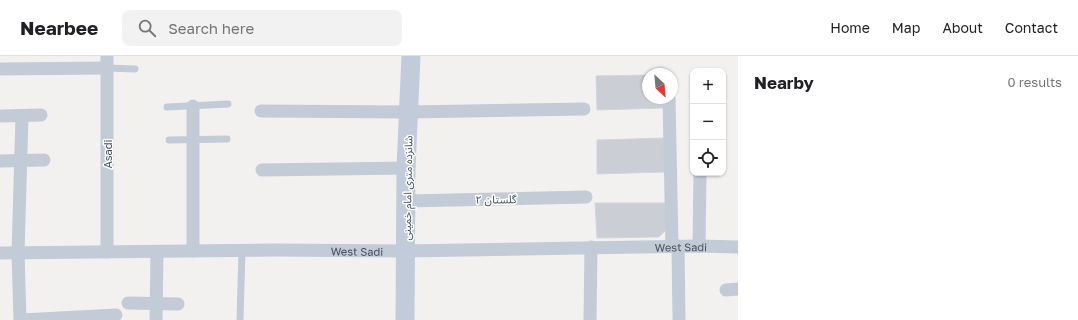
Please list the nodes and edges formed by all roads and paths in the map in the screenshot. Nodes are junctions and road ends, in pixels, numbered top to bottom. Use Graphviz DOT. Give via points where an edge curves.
graph roads {
  1 [pos="411,56"];
  2 [pos="106,62"];
  3 [pos="0,69"];
  4 [pos="135,69"];
  5 [pos="228,104"];
  6 [pos="669,104"];
  7 [pos="193,106"];
  8 [pos="167,107"];
  9 [pos="584,110"];
  10 [pos="261,111"];
  11 [pos="409,112"];
  12 [pos="41,115"];
  13 [pos="2,116"];
  14 [pos="22,116"];
  15 [pos="227,139"];
  16 [pos="169,140"];
  17 [pos="193,140"];
  18 [pos="20,160"];
  19 [pos="44,160"];
  20 [pos="0,161"];
  21 [pos="406,168"];
  22 [pos="262,170"];
  23 [pos="700,176"];
  24 [pos="586,197"];
  25 [pos="406,201"];
  26 [pos="675,246"];
  27 [pos="699,246"];
  28 [pos="591,247"];
  29 [pos="738,247"];
  30 [pos="406,250"];
  31 [pos="193,251"];
  32 [pos="242,251"];
  33 [pos="106,252"];
  34 [pos="157,252"];
  35 [pos="0,253"];
  36 [pos="18,253"];
  37 [pos="128,303"];
  38 [pos="156,304"];
  39 [pos="178,304"];
  40 [pos="116,315"];
  41 [pos="91,318"];
  42 [pos="21,320"];
  43 [pos="156,320"];
  44 [pos="240,320"];
  45 [pos="405,320"];
  46 [pos="590,320"];
  47 [pos="678,320"];
  1 -- 11 [label="main road, شانزده متری امام خمینی"];
  2 -- 3 [label="street"];
  2 -- 4 [label="lane"];
  2 -- 33 [label="street, Asadi"];
  5 -- 7 [label="lane"];
  6 -- 26 [label="street"];
  7 -- 8 [label="lane"];
  7 -- 17 [label="street"];
  9 -- 11 [label="street"];
  10 -- 11 [label="street"];
  11 -- 21 [label="main road, شانزده متری امام خمینی"];
  12 -- 14 [label="street"];
  13 -- 14 [label="street"];
  14 -- 18 [label="street"];
  15 -- 17 [label="lane"];
  16 -- 17 [label="lane"];
  17 -- 31 [label="street"];
  18 -- 19 [label="street"];
  18 -- 20 [label="street"];
  18 -- 36 [label="street"];
  21 -- 22 [label="street"];
  21 -- 25 [label="main road, شانزده متری امام خمینی"];
  23 -- 27 [label="street"];
  24 -- 25 [label="street, گلستان ۲"];
  25 -- 30 [label="main road, شانزده متری امام خمینی"];
  26 -- 27 [label="street, West Sadi"];
  26 -- 28 [label="street, West Sadi"];
  26 -- 47 [label="street"];
  27 -- 29 [label="street, West Sadi"];
  28 -- 30 [label="street, West Sadi"];
  28 -- 46 [label="street"];
  30 -- 32 [label="street, West Sadi"];
  30 -- 45 [label="main road, شانزده متری امام خمینی"];
  31 -- 32 [label="street, West Sadi"];
  31 -- 34 [label="street, West Sadi"];
  32 -- 44 [label="lane"];
  33 -- 34 [label="street, West Sadi"];
  33 -- 36 [label="street, West Sadi"];
  34 -- 38 [label="street"];
  35 -- 36 [label="street, West Sadi"];
  36 -- 42 [label="street"];
  37 -- 38 [label="street"];
  38 -- 39 [label="street"];
  38 -- 43 [label="street"];
  40 -- 41 [label="street"];
  41 -- 42 [label="street"];
}
